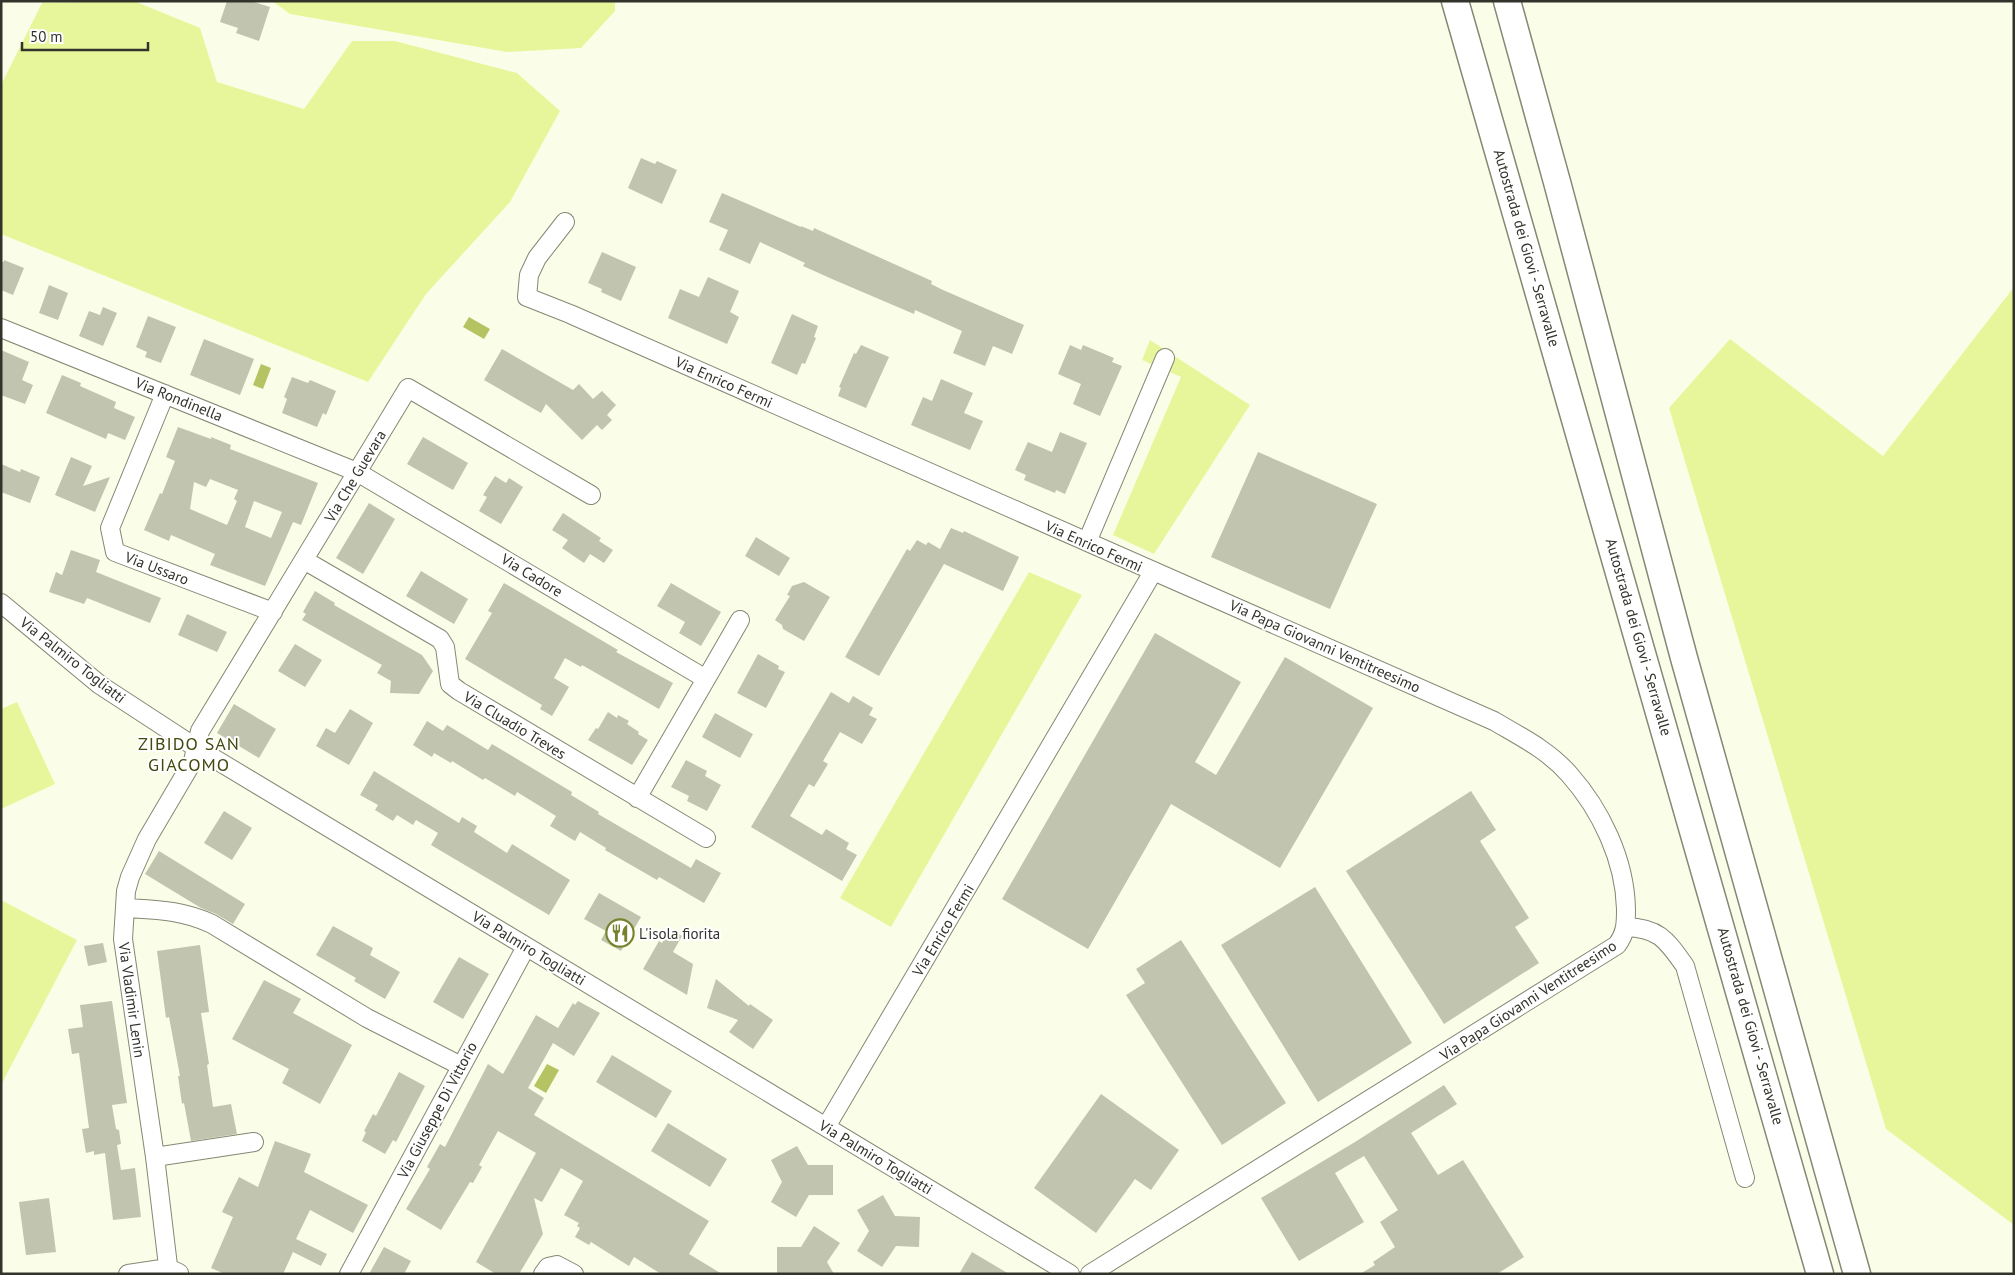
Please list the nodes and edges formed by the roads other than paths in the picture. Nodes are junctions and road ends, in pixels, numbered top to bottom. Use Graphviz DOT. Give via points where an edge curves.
graph roads {
  1 [pos="1456,1"];
  2 [pos="1507,1"];
  3 [pos="565,222"];
  4 [pos="1,328"];
  5 [pos="1165,358"];
  6 [pos="165,394"];
  7 [pos="357,472"];
  8 [pos="592,494"];
  9 [pos="1086,542"];
  10 [pos="304,560"];
  11 [pos="1154,572"];
  12 [pos="1,603"];
  13 [pos="272,612"];
  14 [pos="740,620"];
  15 [pos="706,679"];
  16 [pos="195,747"];
  17 [pos="637,798"];
  18 [pos="706,838"];
  19 [pos="125,908"];
  20 [pos="1626,927"];
  21 [pos="526,947"];
  22 [pos="460,1066"];
  23 [pos="826,1127"];
  24 [pos="254,1142"];
  25 [pos="154,1157"];
  26 [pos="1745,1178"];
  27 [pos="173,1272"];
  28 [pos="128,1274"];
  29 [pos="349,1274"];
  30 [pos="543,1274"];
  31 [pos="574,1274"];
  32 [pos="1070,1274"];
  33 [pos="1090,1274"];
  34 [pos="1820,1274"];
  35 [pos="1857,1274"];
  1 -- 34 [label="highway, Autostrada dei Giovi - Serravalle"];
  2 -- 35 [label="highway" via="1684,658"];
  3 -- 9 [label="street, Via Enrico Fermi" via="528,275 527,297"];
  4 -- 6 [label="street, Via Rondinella"];
  5 -- 9 [label="street"];
  6 -- 7 [label="street, Via Rondinella"];
  6 -- 13 [label="street, Via Ussaro" via="110,528 115,552"];
  7 -- 8 [label="street, Via Che Guevara" via="408,388"];
  7 -- 10 [label="street, Via Che Guevara"];
  7 -- 15 [label="street, Via Cadore"];
  9 -- 11 [label="street, Via Enrico Fermi"];
  10 -- 13 [label="street, Via Che Guevara"];
  10 -- 17 [label="street, Via Cluadio Treves" via="440,639 445,647 450,684 459,691"];
  11 -- 20 [label="street, Via Papa Giovanni Ventitreesimo" via="1448,700 1541,748 1569,774 1590,802 1608,836 1621,867"];
  11 -- 23 [label="street, Via Enrico Fermi"];
  12 -- 16 [label="street, Via Palmiro Togliatti" via="100,685"];
  13 -- 16 [label="street, Via Che Guevara" via="200,731"];
  14 -- 15 [label="street"];
  15 -- 17 [label="street"];
  16 -- 19 [label="street, Via Vladimir Lenin" via="194,761 147,840 130,877"];
  16 -- 21 [label="street, Via Palmiro Togliatti"];
  17 -- 18 [label="street, Via Cluadio Treves"];
  19 -- 22 [label="street" via="166,910 192,915 212,924 367,1018"];
  19 -- 25 [label="street, Via Vladimir Lenin" via="123,938"];
  20 -- 26 [label="street" via="1644,927 1666,940 1685,966"];
  20 -- 33 [label="street, Via Papa Giovanni Ventitreesimo" via="1623,937 1610,950"];
  21 -- 22 [label="street, Via Giuseppe Di Vittorio"];
  21 -- 23 [label="street, Via Palmiro Togliatti"];
  22 -- 29 [label="street, Via Giuseppe Di Vittorio"];
  23 -- 32 [label="street, Via Palmiro Togliatti"];
  24 -- 25 [label="street"];
  25 -- 27 [label="street, Via Vladimir Lenin"];
  27 -- 28 [label="street"];
  30 -- 31 [label="street" via="548,1267 557,1265"];
}
